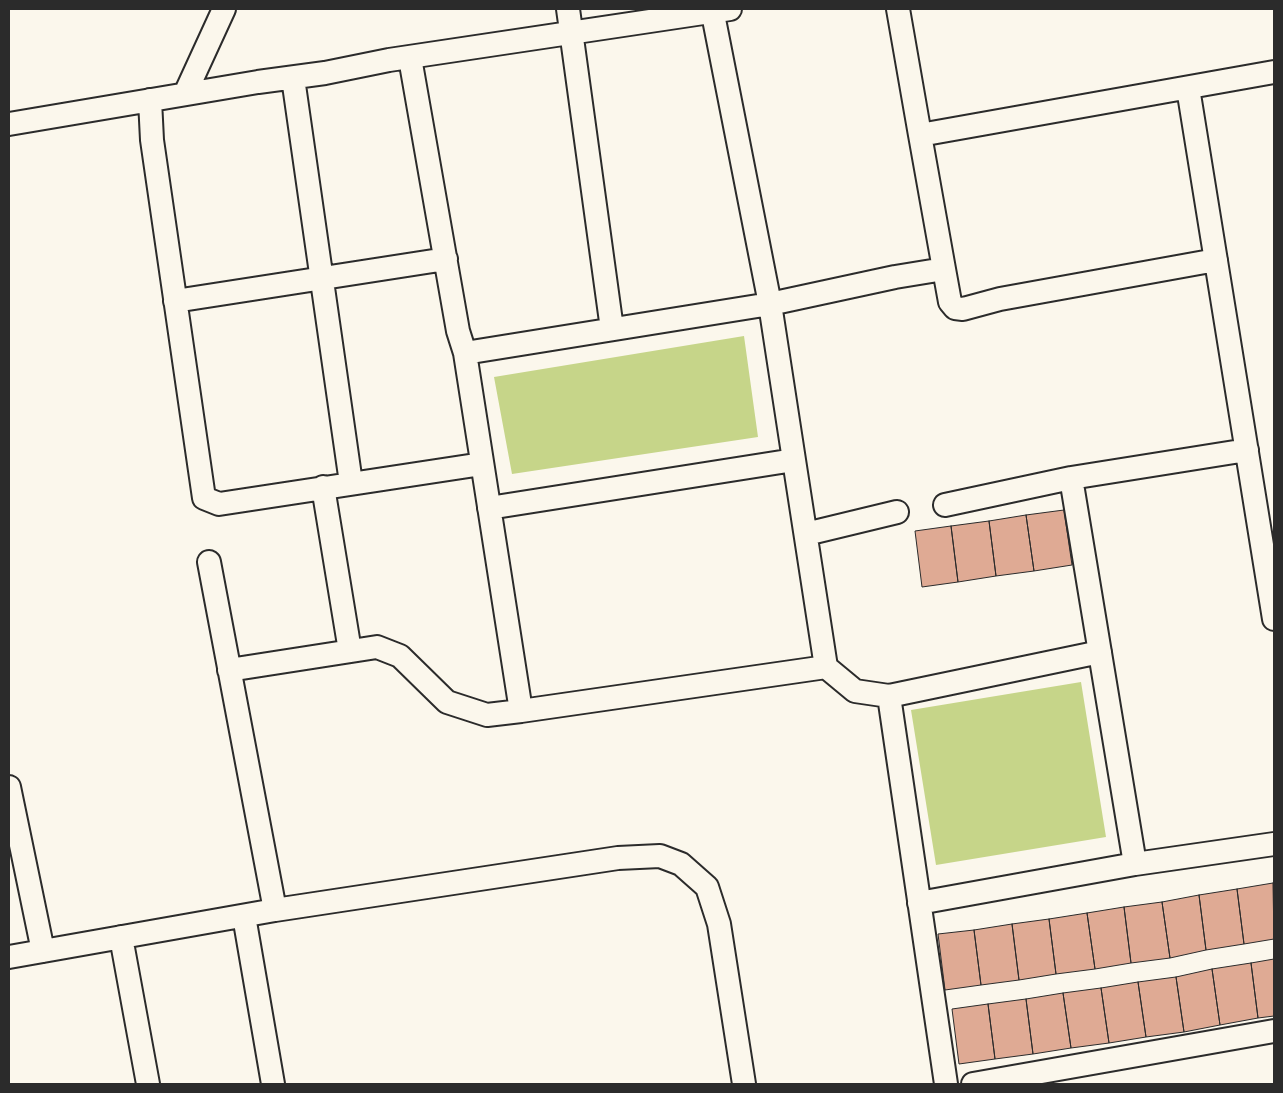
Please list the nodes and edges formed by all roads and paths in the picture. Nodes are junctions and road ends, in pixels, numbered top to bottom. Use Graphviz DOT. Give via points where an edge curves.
graph roads {
  1 [pos="224,9"];
  2 [pos="568,9"];
  3 [pos="898,9"];
  4 [pos="718,10"];
  5 [pos="573,34"];
  6 [pos="410,58"];
  7 [pos="1274,72"];
  8 [pos="293,78"];
  9 [pos="1188,88"];
  10 [pos="185,94"];
  11 [pos="150,100"];
  12 [pos="9,124"];
  13 [pos="920,135"];
  14 [pos="446,259"];
  15 [pos="1216,260"];
  16 [pos="944,269"];
  17 [pos="322,279"];
  18 [pos="175,301"];
  19 [pos="770,304"];
  20 [pos="612,329"];
  21 [pos="465,353"];
  22 [pos="1247,450"];
  23 [pos="794,460"];
  24 [pos="482,464"];
  25 [pos="1071,478"];
  26 [pos="351,483"];
  27 [pos="323,487"];
  28 [pos="945,505"];
  29 [pos="489,508"];
  30 [pos="897,512"];
  31 [pos="806,534"];
  32 [pos="209,562"];
  33 [pos="1274,620"];
  34 [pos="350,651"];
  35 [pos="1100,652"];
  36 [pos="826,666"];
  37 [pos="229,670"];
  38 [pos="889,696"];
  39 [pos="521,710"];
  40 [pos="9,787"];
  41 [pos="1274,844"];
  42 [pos="1136,864"];
  43 [pos="920,903"];
  44 [pos="275,910"];
  45 [pos="244,916"];
  46 [pos="121,937"];
  47 [pos="43,951"];
  48 [pos="9,957"];
  49 [pos="1274,1031"];
  50 [pos="148,1084"];
  51 [pos="273,1084"];
  52 [pos="744,1084"];
  53 [pos="946,1084"];
  54 [pos="973,1084"];
  1 -- 10 [label="street"];
  2 -- 5 [label="street"];
  3 -- 13 [label="street"];
  4 -- 5 [label="street"];
  4 -- 19 [label="street"];
  5 -- 6 [label="street"];
  5 -- 20 [label="street"];
  6 -- 8 [label="street"];
  6 -- 14 [label="street"];
  7 -- 9 [label="street"];
  8 -- 10 [label="street"];
  8 -- 17 [label="street"];
  9 -- 13 [label="street"];
  9 -- 15 [label="street"];
  10 -- 11 [label="street"];
  11 -- 12 [label="street"];
  11 -- 18 [label="street" via="152,140"];
  13 -- 16 [label="street"];
  14 -- 17 [label="street"];
  14 -- 21 [label="street" via="458,331"];
  15 -- 16 [label="street" via="1000,299 963,309 955,308 950,302"];
  15 -- 22 [label="street"];
  16 -- 19 [label="street" via="886,278"];
  17 -- 18 [label="street"];
  17 -- 26 [label="street"];
  18 -- 27 [label="street" via="204,498 219,504"];
  19 -- 20 [label="street"];
  19 -- 23 [label="street"];
  20 -- 21 [label="street"];
  21 -- 24 [label="street"];
  22 -- 25 [label="street"];
  22 -- 33 [label="street"];
  23 -- 29 [label="street"];
  23 -- 31 [label="street"];
  24 -- 26 [label="street"];
  24 -- 29 [label="street"];
  25 -- 28 [label="street"];
  25 -- 35 [label="street"];
  26 -- 27 [label="street"];
  27 -- 34 [label="street"];
  29 -- 39 [label="street"];
  30 -- 31 [label="street"];
  31 -- 36 [label="street"];
  32 -- 37 [label="street"];
  34 -- 37 [label="street"];
  34 -- 39 [label="street" via="377,647 400,656 446,702 487,715"];
  35 -- 38 [label="street"];
  35 -- 42 [label="street"];
  36 -- 38 [label="street" via="855,691"];
  36 -- 39 [label="street"];
  37 -- 44 [label="street"];
  38 -- 43 [label="street"];
  40 -- 47 [label="street"];
  41 -- 42 [label="street"];
  42 -- 43 [label="street"];
  43 -- 53 [label="street"];
  44 -- 45 [label="street"];
  44 -- 52 [label="street" via="618,858 660,856 681,864 707,887 719,924"];
  45 -- 46 [label="street"];
  45 -- 51 [label="street"];
  46 -- 47 [label="street"];
  46 -- 50 [label="street"];
  47 -- 48 [label="street"];
  49 -- 54 [label="street"];
}
